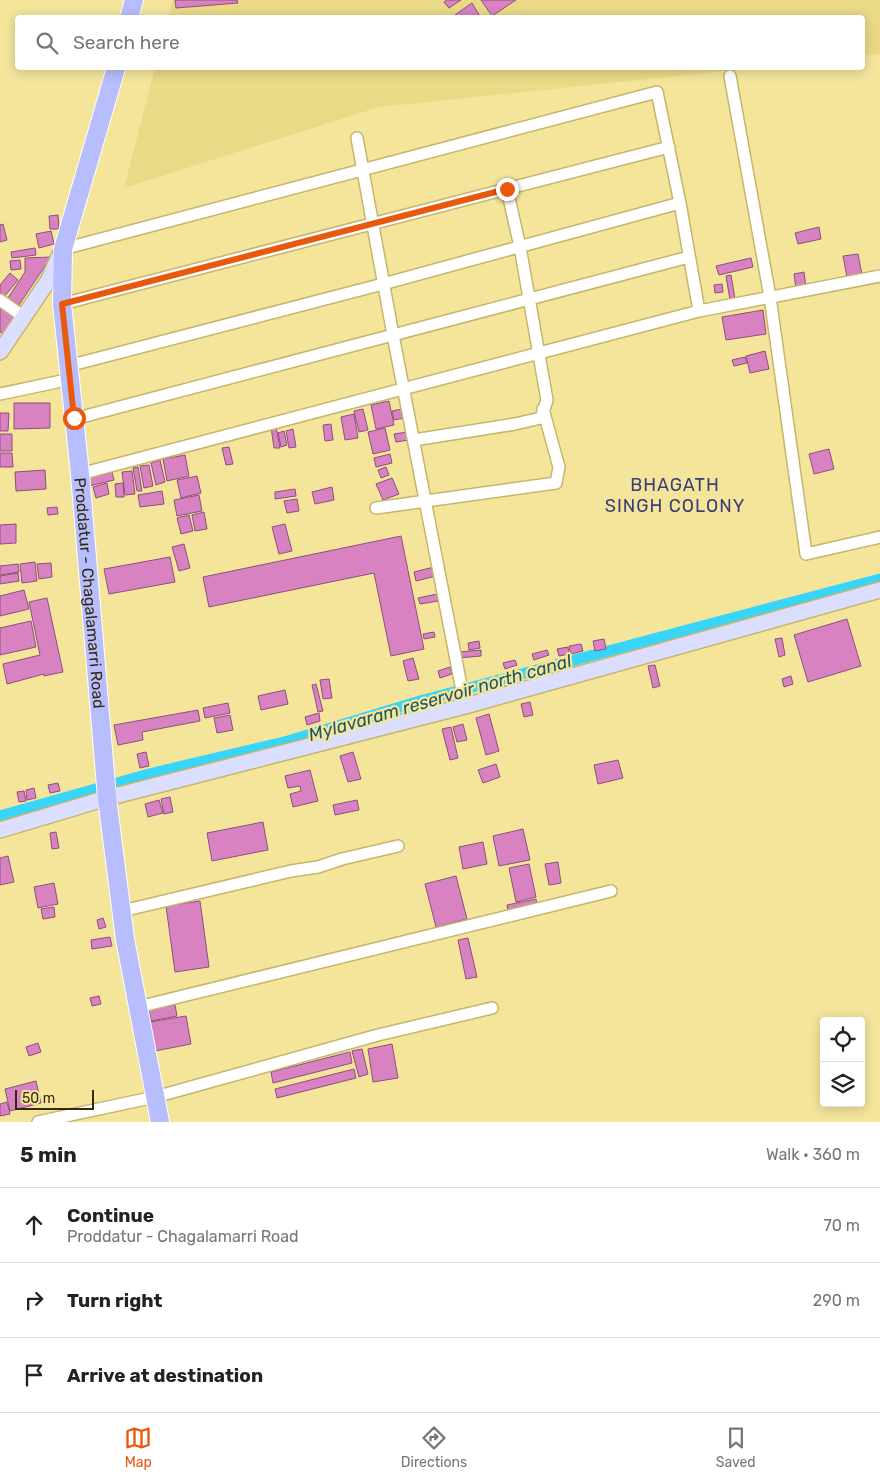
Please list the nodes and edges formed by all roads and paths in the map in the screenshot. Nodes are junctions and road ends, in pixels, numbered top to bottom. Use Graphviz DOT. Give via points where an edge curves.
graph roads {
  1 [pos="134,0"];
  2 [pos="130,15"];
  3 [pos="115,70"];
  4 [pos="730,76"];
  5 [pos="357,138"];
  6 [pos="669,147"];
  7 [pos="362,169"];
  8 [pos="507,189"];
  9 [pos="680,203"];
  10 [pos="372,224"];
  11 [pos="520,247"];
  12 [pos="63,249"];
  13 [pos="689,257"];
  14 [pos="880,276"];
  15 [pos="383,284"];
  16 [pos="770,297"];
  17 [pos="0,300"];
  18 [pos="528,300"];
  19 [pos="62,304"];
  20 [pos="699,311"];
  21 [pos="24,317"];
  22 [pos="392,335"];
  23 [pos="0,352"];
  24 [pos="537,354"];
  25 [pos="69,372"];
  26 [pos="403,389"];
  27 [pos="0,394"];
  28 [pos="543,410"];
  29 [pos="74,418"];
  30 [pos="414,440"];
  31 [pos="80,474"];
  32 [pos="426,502"];
  33 [pos="376,508"];
  34 [pos="880,537"];
  35 [pos="880,591"];
  36 [pos="465,706"];
  37 [pos="107,798"];
  38 [pos="0,830"];
  39 [pos="398,846"];
  40 [pos="611,891"];
  41 [pos="122,911"];
  42 [pos="138,1007"];
  43 [pos="492,1008"];
  44 [pos="155,1097"];
  45 [pos="38,1122"];
  46 [pos="160,1122"];
  1 -- 2 [label="main road"];
  3 -- 12 [label="main road, Proddatur - Chagalamarri Road"];
  4 -- 16 [label="street"];
  5 -- 7 [label="street"];
  6 -- 7 [label="street" via="657,92"];
  6 -- 8 [label="street"];
  6 -- 9 [label="street"];
  7 -- 10 [label="street"];
  7 -- 12 [label="street"];
  8 -- 10 [label="street"];
  8 -- 11 [label="street"];
  9 -- 11 [label="street"];
  9 -- 13 [label="street"];
  10 -- 15 [label="street"];
  10 -- 19 [label="street"];
  11 -- 15 [label="street"];
  11 -- 18 [label="street"];
  12 -- 19 [label="main road, Proddatur - Chagalamarri Road"];
  12 -- 21 [label="main road" via="48,281"];
  13 -- 18 [label="street"];
  13 -- 20 [label="street"];
  14 -- 16 [label="street"];
  15 -- 22 [label="street"];
  15 -- 25 [label="street"];
  16 -- 20 [label="street"];
  16 -- 34 [label="street" via="806,554"];
  17 -- 21 [label="street"];
  18 -- 22 [label="street"];
  18 -- 24 [label="street"];
  19 -- 25 [label="main road, Proddatur - Chagalamarri Road"];
  20 -- 24 [label="street"];
  21 -- 23 [label="main road"];
  22 -- 26 [label="street"];
  22 -- 29 [label="street"];
  24 -- 26 [label="street"];
  24 -- 28 [label="street" via="547,400"];
  25 -- 27 [label="street"];
  25 -- 29 [label="main road, Proddatur - Chagalamarri Road"];
  26 -- 30 [label="street"];
  26 -- 31 [label="street"];
  28 -- 30 [label="street" via="541,418"];
  28 -- 32 [label="street" via="559,467 556,483"];
  29 -- 31 [label="main road, Proddatur - Chagalamarri Road"];
  30 -- 32 [label="street"];
  31 -- 37 [label="main road, Proddatur - Chagalamarri Road"];
  32 -- 33 [label="street"];
  32 -- 36 [label="street"];
  35 -- 36 [label="main road"];
  36 -- 37 [label="main road"];
  37 -- 38 [label="main road"];
  37 -- 41 [label="main road, Proddatur - Chagalamarri Road"];
  39 -- 41 [label="street"];
  40 -- 42 [label="street"];
  41 -- 42 [label="main road, Proddatur - Chagalamarri Road"];
  42 -- 44 [label="main road, Proddatur - Chagalamarri Road"];
  43 -- 44 [label="street" via="378,1035"];
  44 -- 45 [label="street"];
  44 -- 46 [label="main road, Proddatur - Chagalamarri Road"];
}
